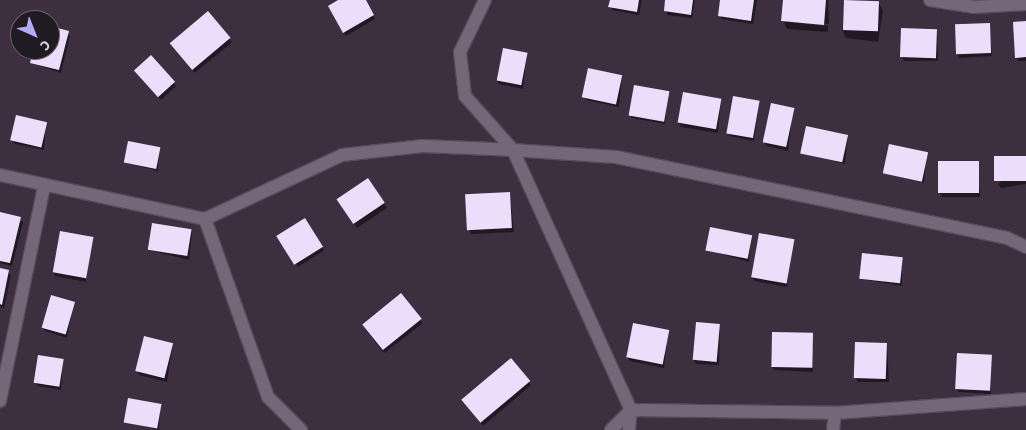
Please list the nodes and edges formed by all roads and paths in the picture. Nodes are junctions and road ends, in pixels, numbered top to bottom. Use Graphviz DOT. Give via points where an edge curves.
graph roads {
  1 [pos="485,0"];
  2 [pos="930,0"];
  3 [pos="1026,4"];
  4 [pos="513,150"];
  5 [pos="0,175"];
  6 [pos="44,187"];
  7 [pos="205,219"];
  8 [pos="1026,247"];
  9 [pos="1026,399"];
  10 [pos="0,401"];
  11 [pos="631,410"];
  12 [pos="834,413"];
  13 [pos="301,430"];
  14 [pos="611,430"];
  15 [pos="629,430"];
  16 [pos="833,430"];
  1 -- 4 [label="street" via="460,52 465,96"];
  2 -- 3 [label="street" via="974,7"];
  4 -- 7 [label="street" via="422,146 342,155"];
  4 -- 8 [label="street" via="616,157 1007,238"];
  4 -- 11 [label="street"];
  5 -- 6 [label="street"];
  6 -- 7 [label="street"];
  6 -- 10 [label="street"];
  7 -- 13 [label="street" via="268,397"];
  9 -- 12 [label="street"];
  11 -- 12 [label="street"];
  11 -- 14 [label="street"];
  11 -- 15 [label="street"];
  12 -- 16 [label="street"];
}
